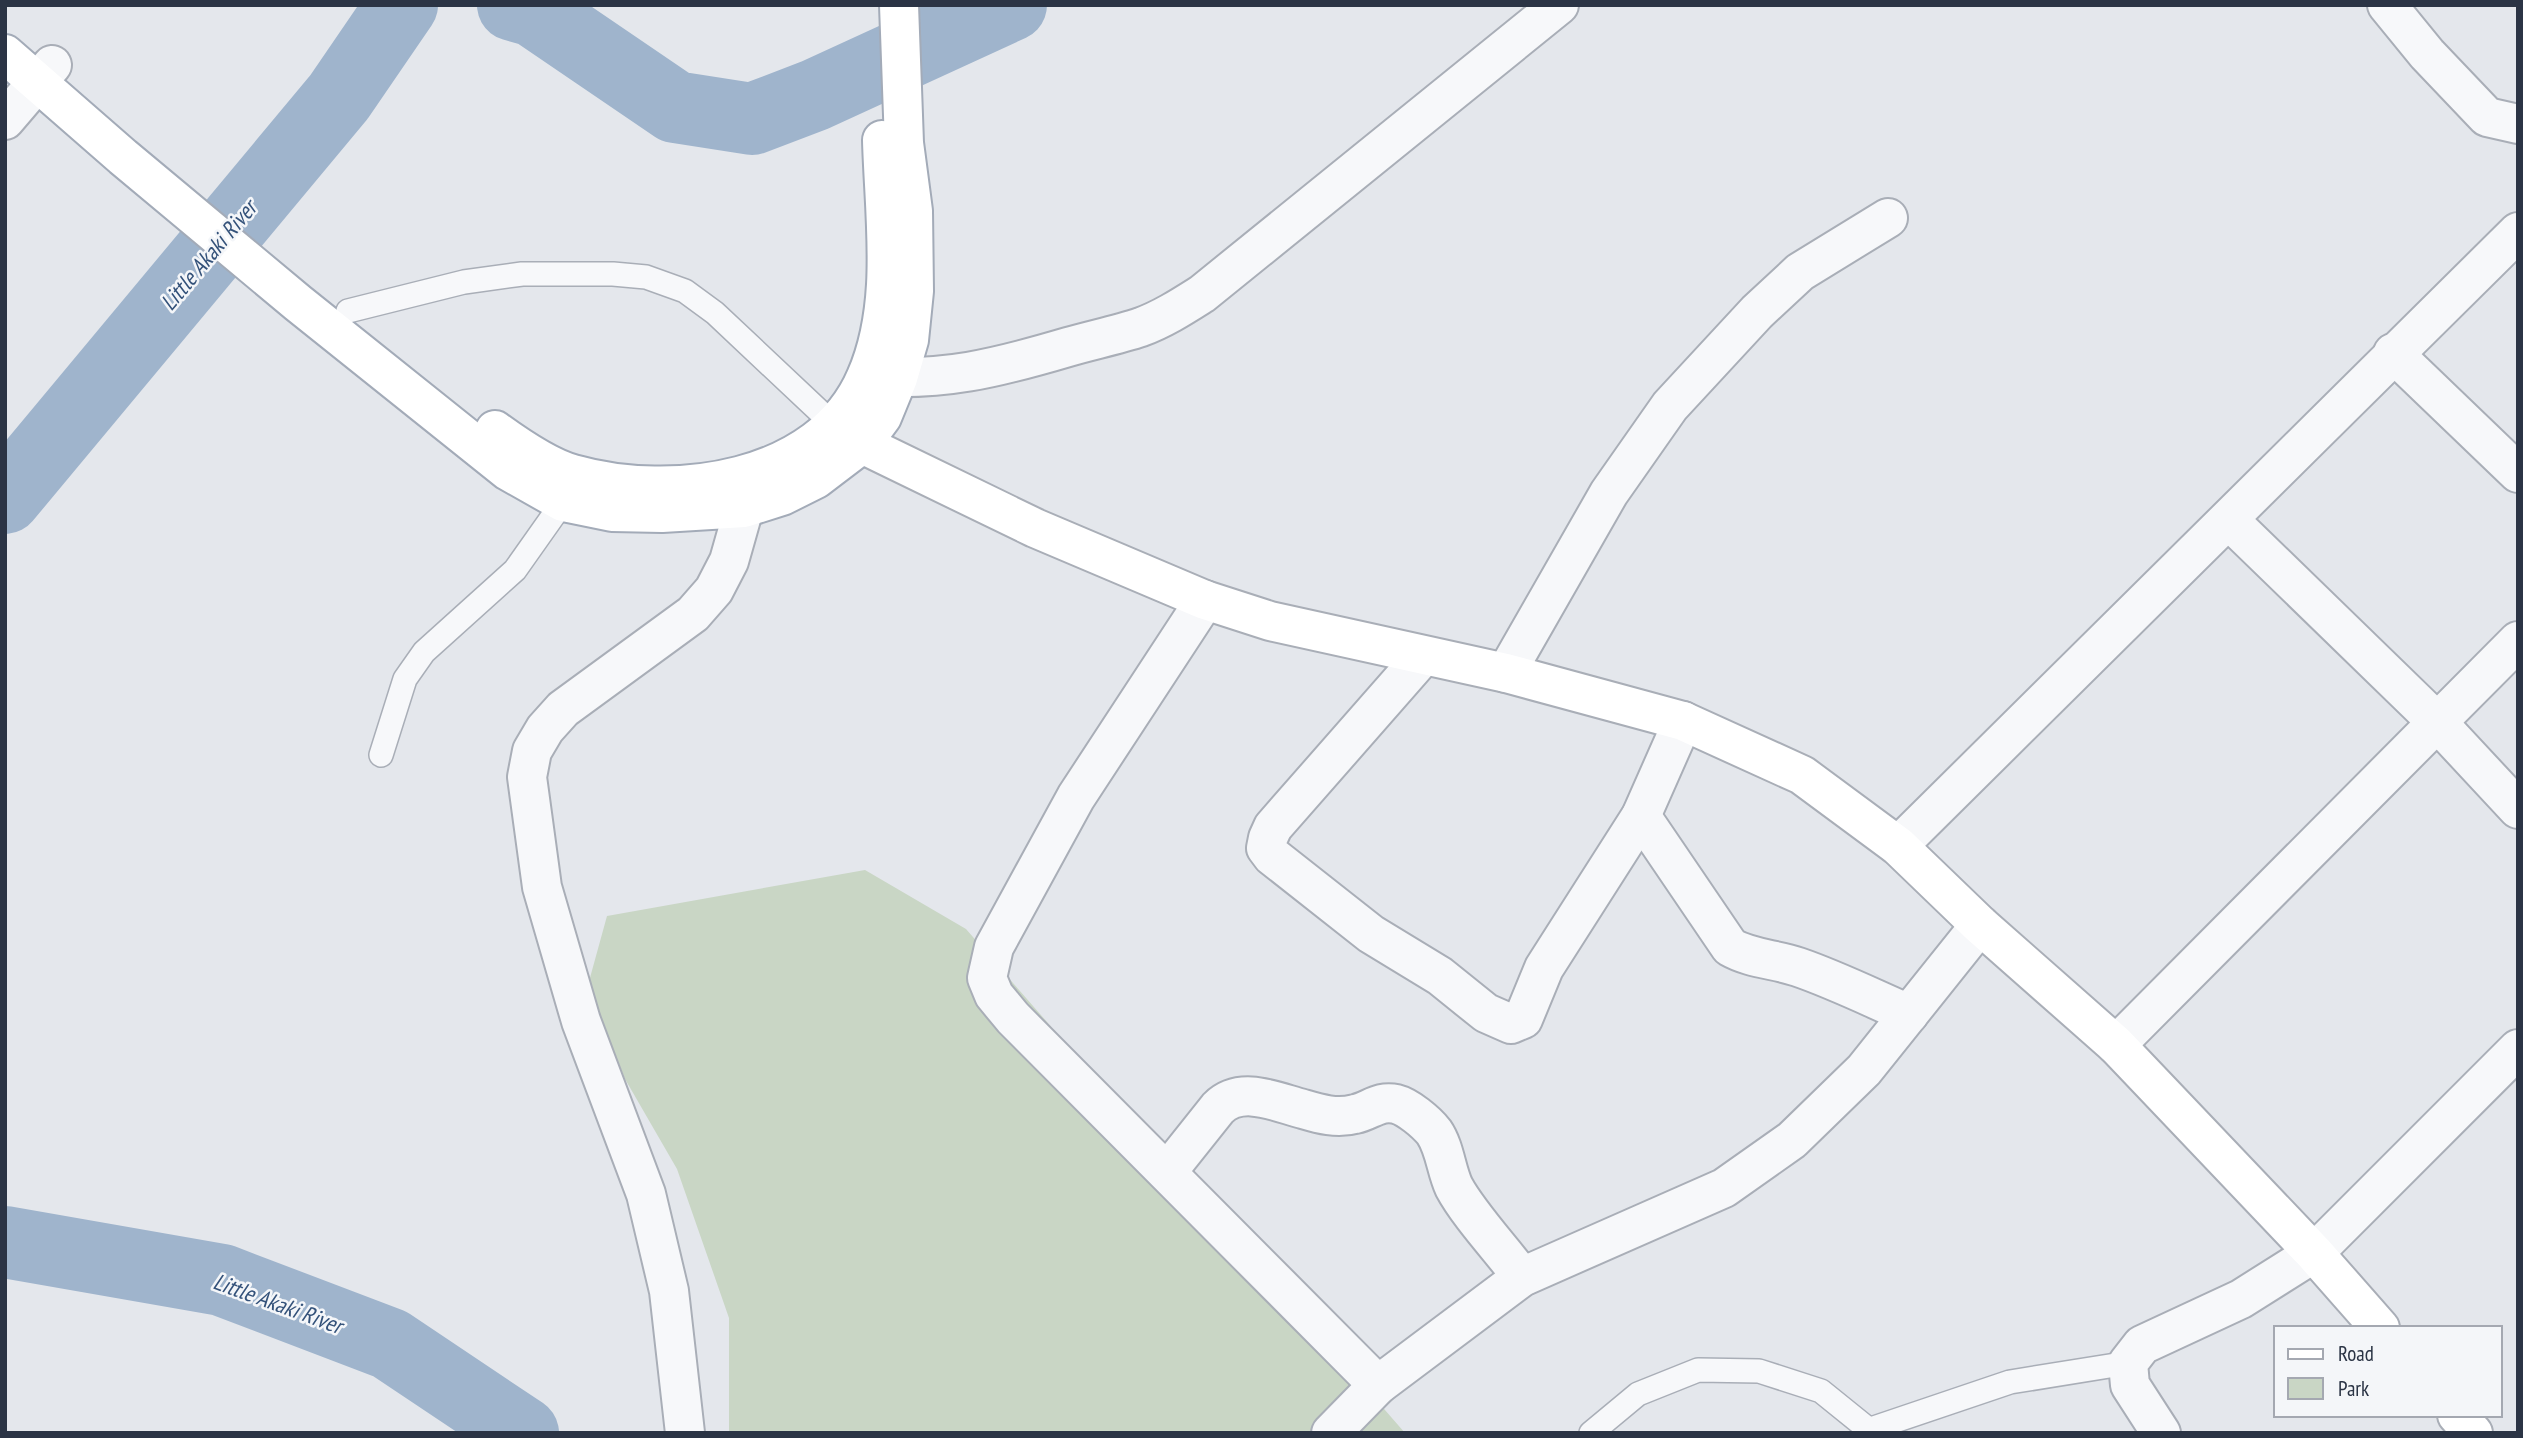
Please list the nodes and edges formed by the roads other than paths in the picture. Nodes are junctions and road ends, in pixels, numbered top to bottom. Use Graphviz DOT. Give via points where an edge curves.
graph roads {
  1 [pos="876,5"];
  2 [pos="899,5"];
  3 [pos="1559,5"];
  4 [pos="2387,5"];
  5 [pos="5,26"];
  6 [pos="5,54"];
  7 [pos="45,74"];
  8 [pos="5,120"];
  9 [pos="2518,124"];
  10 [pos="893,142"];
  11 [pos="1888,218"];
  12 [pos="2518,232"];
  13 [pos="307,293"];
  14 [pos="348,311"];
  15 [pos="2393,353"];
  16 [pos="883,377"];
  17 [pos="848,434"];
  18 [pos="2518,473"];
  19 [pos="567,488"];
  20 [pos="744,493"];
  21 [pos="2229,520"];
  22 [pos="1205,600"];
  23 [pos="2518,641"];
  24 [pos="1423,656"];
  25 [pos="1506,673"];
  26 [pos="1683,721"];
  27 [pos="2437,722"];
  28 [pos="381,755"];
  29 [pos="2518,809"];
  30 [pos="1641,816"];
  31 [pos="1898,846"];
  32 [pos="1980,925"];
  33 [pos="1909,1014"];
  34 [pos="2116,1045"];
  35 [pos="2518,1049"];
  36 [pos="1167,1172"];
  37 [pos="2314,1253"];
  38 [pos="1522,1277"];
  39 [pos="2378,1326"];
  40 [pos="2128,1363"];
  41 [pos="1378,1385"];
  42 [pos="2459,1417"];
  43 [pos="1872,1431"];
  44 [pos="685,1433"];
  45 [pos="1331,1433"];
  46 [pos="1591,1433"];
  47 [pos="2161,1433"];
  48 [pos="2473,1433"];
  1 -- 10 [label="main road"];
  2 -- 10 [label="main road"];
  3 -- 16 [label="street" via="1202,294 1173,312 1141,327 1006,365 958,375"];
  4 -- 9 [label="street" via="2487,117"];
  5 -- 7 [label="main road"];
  6 -- 7 [label="main road"];
  7 -- 8 [label="street"];
  7 -- 13 [label="main road"];
  10 -- 16 [label="main road" via="887,284 879,332"];
  11 -- 25 [label="street" via="1800,272 1670,405 1609,493"];
  12 -- 15 [label="street"];
  13 -- 14 [label="main road"];
  13 -- 19 [label="main road" via="508,471"];
  14 -- 17 [label="lane" via="464,282 522,274 646,278 685,292 715,313"];
  14 -- 19 [label="main road"];
  15 -- 18 [label="street"];
  15 -- 21 [label="street"];
  16 -- 17 [label="main road" via="852,404"];
  17 -- 20 [label="main road" via="800,450 774,465"];
  17 -- 22 [label="main road" via="1035,528"];
  19 -- 20 [label="main road" via="615,482 714,482"];
  19 -- 28 [label="lane" via="515,569 424,652 405,680"];
  20 -- 44 [label="street" via="729,561 714,590 692,614 563,709 532,751 527,777 542,887 581,1021 646,1194 669,1291"];
  21 -- 27 [label="street"];
  21 -- 31 [label="street"];
  22 -- 24 [label="main road" via="1269,621"];
  22 -- 36 [label="street" via="1076,797 994,947 987,978 1013,1018"];
  23 -- 27 [label="street"];
  24 -- 25 [label="main road"];
  24 -- 30 [label="street" via="1273,827 1266,848 1371,934 1440,976 1486,1013 1518,1023 1544,968"];
  25 -- 26 [label="main road"];
  26 -- 30 [label="street"];
  26 -- 31 [label="main road" via="1802,775"];
  27 -- 29 [label="street"];
  27 -- 34 [label="street"];
  30 -- 33 [label="street" via="1730,947 1745,956 1799,967"];
  31 -- 32 [label="main road"];
  32 -- 33 [label="street"];
  32 -- 34 [label="main road"];
  33 -- 38 [label="street" via="1864,1070 1792,1140 1724,1188"];
  34 -- 37 [label="main road"];
  35 -- 37 [label="street"];
  36 -- 38 [label="street" via="1218,1108 1235,1096 1256,1096 1342,1117 1387,1102 1399,1104 1436,1135 1453,1185"];
  36 -- 41 [label="street"];
  37 -- 39 [label="main road"];
  37 -- 40 [label="street" via="2241,1299 2142,1345"];
  38 -- 41 [label="street"];
  40 -- 43 [label="lane" via="2010,1382"];
  40 -- 47 [label="street" via="2130,1385"];
  41 -- 45 [label="street"];
  42 -- 48 [label="main road"];
  43 -- 46 [label="lane" via="1821,1391 1759,1371 1698,1370 1638,1394"];
}
